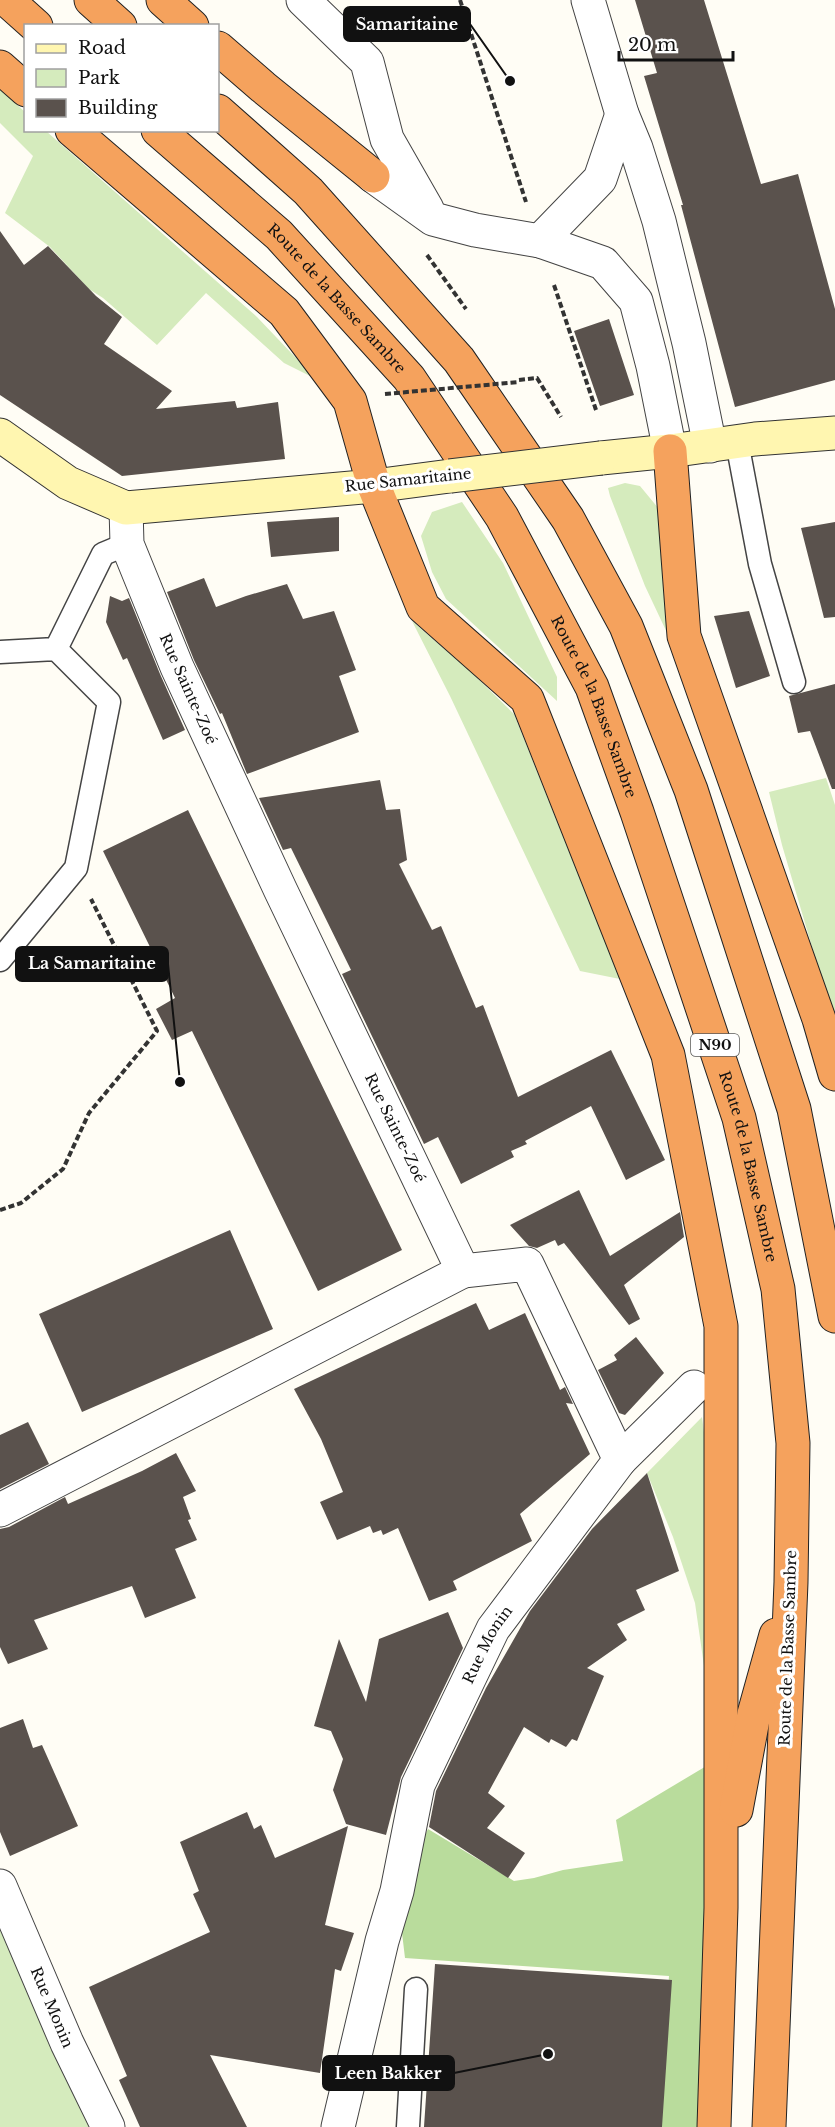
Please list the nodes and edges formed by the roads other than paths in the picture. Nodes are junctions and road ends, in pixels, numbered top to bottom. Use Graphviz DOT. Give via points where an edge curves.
graph roads {
  1 [pos="7,0"];
  2 [pos="91,0"];
  3 [pos="163,0"];
  4 [pos="303,0"];
  5 [pos="588,0"];
  6 [pos="34,24"];
  7 [pos="118,24"];
  8 [pos="190,24"];
  9 [pos="219,49"];
  10 [pos="0,67"];
  11 [pos="24,88"];
  12 [pos="219,112"];
  13 [pos="622,114"];
  14 [pos="74,132"];
  15 [pos="160,132"];
  16 [pos="374,176"];
  17 [pos="433,219"];
  18 [pos="540,241"];
  19 [pos="835,433"];
  20 [pos="0,435"];
  21 [pos="724,444"];
  22 [pos="670,451"];
  23 [pos="374,486"];
  24 [pos="126,508"];
  25 [pos="127,544"];
  26 [pos="56,649"];
  27 [pos="0,652"];
  28 [pos="794,682"];
  29 [pos="0,960"];
  30 [pos="835,1074"];
  31 [pos="463,1271"];
  32 [pos="835,1316"];
  33 [pos="694,1387"];
  34 [pos="620,1460"];
  35 [pos="0,1510"];
  36 [pos="791,1582"];
  37 [pos="0,1886"];
  38 [pos="721,1887"];
  39 [pos="416,1989"];
  40 [pos="715,2088"];
  41 [pos="108,2127"];
  42 [pos="338,2127"];
  43 [pos="408,2127"];
  44 [pos="714,2127"];
  45 [pos="720,2127"];
  46 [pos="769,2127"];
  1 -- 6 [label="highway"];
  2 -- 7 [label="highway"];
  3 -- 8 [label="highway"];
  4 -- 17 [label="street" via="367,62 387,139"];
  5 -- 13 [label="street"];
  9 -- 16 [label="highway"];
  10 -- 11 [label="highway"];
  12 -- 32 [label="highway" via="308,192 459,360 568,519 626,626 691,790 794,1109"];
  13 -- 18 [label="street" via="600,179"];
  13 -- 21 [label="street" via="659,221 689,343"];
  14 -- 23 [label="highway" via="284,312 350,401"];
  15 -- 36 [label="highway, Route de la Basse Sambre / N90" via="279,235 409,378 502,517 592,687 740,1118 768,1243 778,1289 793,1443"];
  16 -- 17 [label="street"];
  17 -- 18 [label="street" via="475,231"];
  18 -- 22 [label="street" via="603,263 636,301"];
  19 -- 21 [label="street, Rue Samaritaine"];
  20 -- 24 [label="street, Rue Samaritaine" via="68,483"];
  21 -- 22 [label="street, Rue Samaritaine"];
  21 -- 28 [label="lane"];
  22 -- 23 [label="street, Rue Samaritaine, bridge"];
  22 -- 30 [label="highway" via="684,636"];
  23 -- 24 [label="street, Rue Samaritaine"];
  23 -- 38 [label="highway" via="423,606 527,699 668,1055 721,1326"];
  24 -- 25 [label="street, Rue Sainte-Zoé"];
  25 -- 26 [label="lane" via="103,554"];
  25 -- 31 [label="street, Rue Sainte-Zoé" via="187,688"];
  26 -- 27 [label="lane"];
  26 -- 29 [label="lane" via="109,702 76,868"];
  31 -- 34 [label="street" via="527,1264"];
  31 -- 35 [label="street"];
  33 -- 34 [label="street, Rue Monin"];
  34 -- 42 [label="street, Rue Monin" via="492,1629 418,1785 397,1891"];
  36 -- 38 [label="highway" via="754,1714"];
  36 -- 46 [label="highway, Route de la Basse Sambre / N90"];
  37 -- 41 [label="street, Rue Monin" via="67,2043"];
  38 -- 40 [label="highway"];
  39 -- 43 [label="lane"];
  40 -- 44 [label="highway"];
  40 -- 45 [label="highway"];
}
